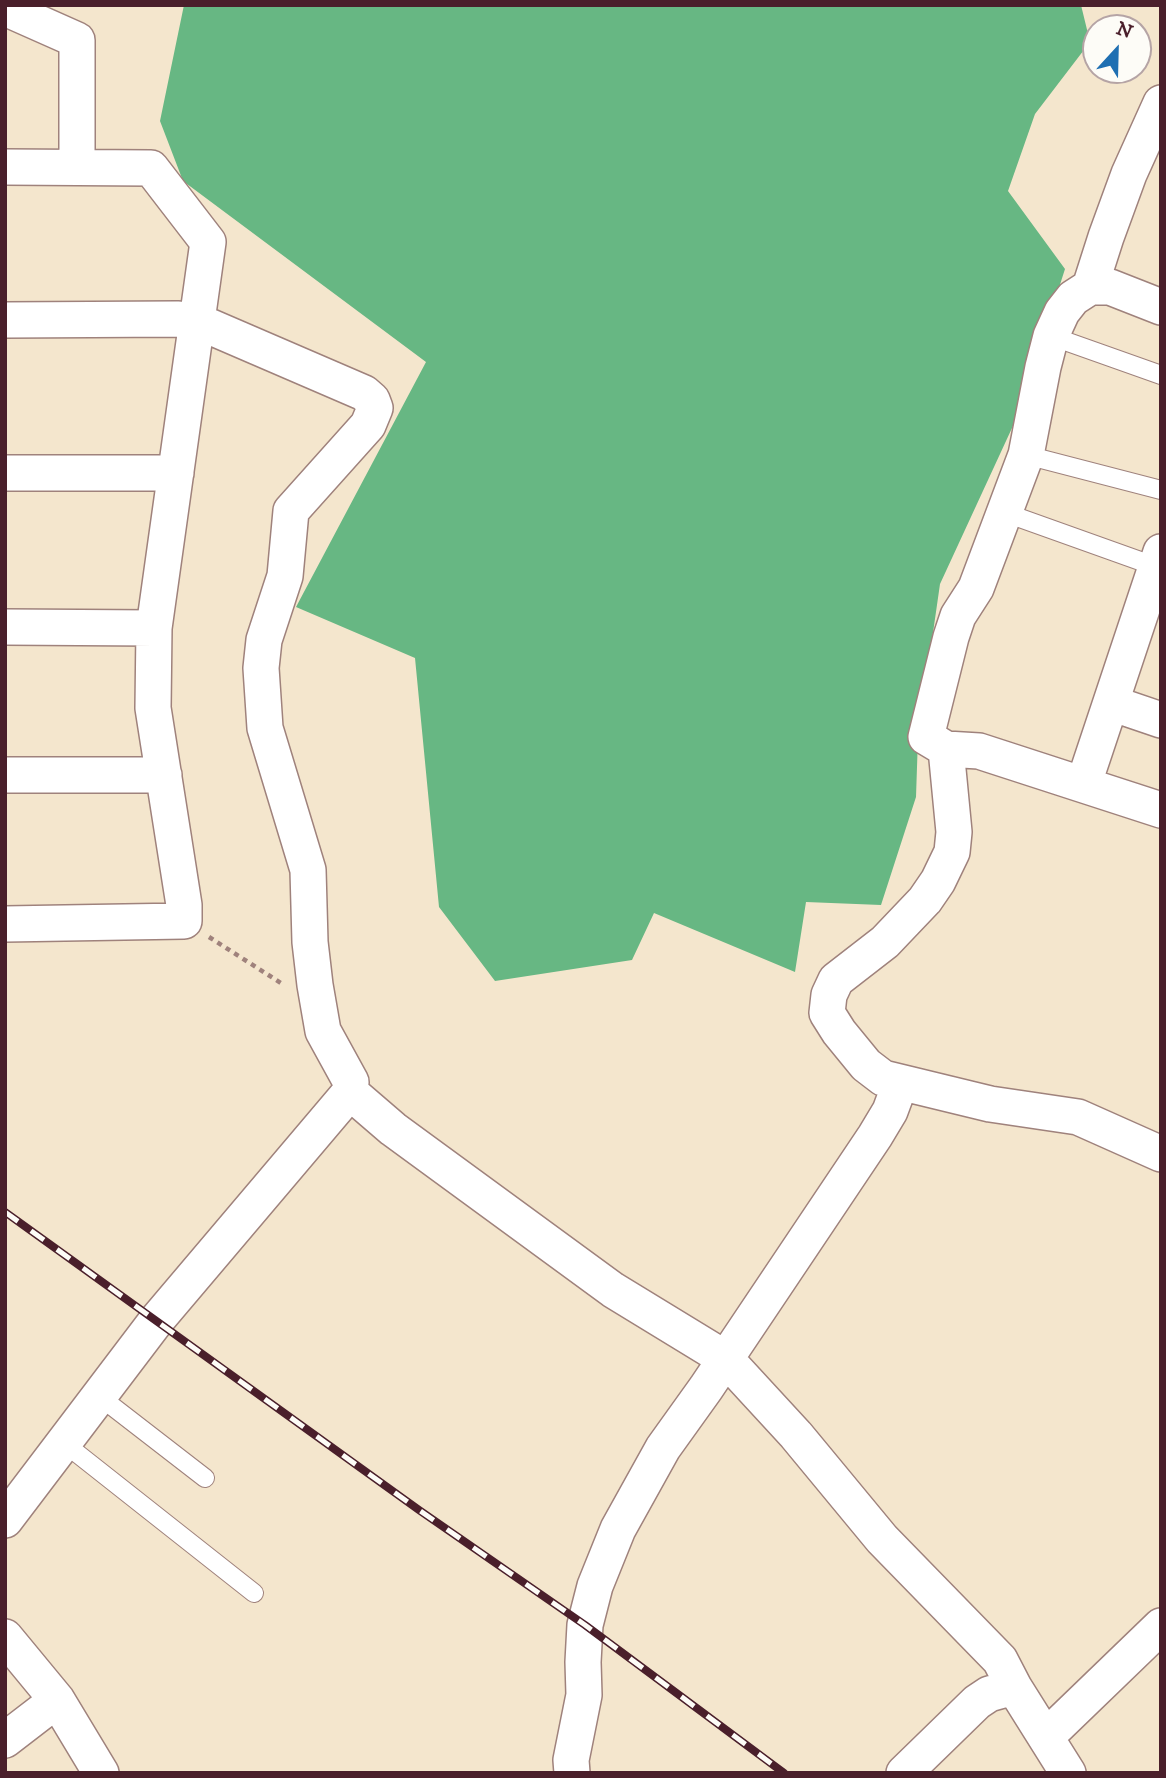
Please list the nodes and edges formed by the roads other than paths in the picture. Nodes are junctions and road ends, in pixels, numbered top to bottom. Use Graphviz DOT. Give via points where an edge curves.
graph roads {
  1 [pos="5,8"];
  2 [pos="1161,103"];
  3 [pos="5,166"];
  4 [pos="78,166"];
  5 [pos="1090,287"];
  6 [pos="1161,307"];
  7 [pos="5,320"];
  8 [pos="197,321"];
  9 [pos="1051,336"];
  10 [pos="1161,375"];
  11 [pos="1026,455"];
  12 [pos="176,472"];
  13 [pos="5,473"];
  14 [pos="1161,490"];
  15 [pos="1003,512"];
  16 [pos="1159,560"];
  17 [pos="5,627"];
  18 [pos="154,628"];
  19 [pos="1111,703"];
  20 [pos="1161,720"];
  21 [pos="946,749"];
  22 [pos="5,775"];
  23 [pos="164,775"];
  24 [pos="1084,783"];
  25 [pos="1161,810"];
  26 [pos="5,924"];
  27 [pos="900,1084"];
  28 [pos="349,1092"];
  29 [pos="1161,1154"];
  30 [pos="726,1359"];
  31 [pos="99,1396"];
  32 [pos="64,1443"];
  33 [pos="205,1478"];
  34 [pos="5,1520"];
  35 [pos="254,1593"];
  36 [pos="1161,1626"];
  37 [pos="5,1637"];
  38 [pos="1014,1687"];
  39 [pos="57,1700"];
  40 [pos="1047,1736"];
  41 [pos="5,1740"];
  42 [pos="101,1773"];
  43 [pos="572,1773"];
  44 [pos="904,1773"];
  45 [pos="1068,1773"];
  1 -- 4 [label="street" via="77,40"];
  2 -- 5 [label="street" via="1129,174"];
  3 -- 4 [label="street"];
  4 -- 8 [label="street" via="151,168 208,242"];
  5 -- 6 [label="street" via="1110,287"];
  5 -- 9 [label="street" via="1073,298"];
  7 -- 8 [label="street"];
  8 -- 12 [label="street"];
  8 -- 28 [label="street" via="364,393 375,408 368,425 291,511 285,576 264,640 261,668 265,728 309,870 310,942 318,1007 323,1031 351,1082"];
  9 -- 10 [label="lane"];
  9 -- 11 [label="street"];
  11 -- 14 [label="lane"];
  11 -- 15 [label="street"];
  12 -- 13 [label="street"];
  12 -- 18 [label="street"];
  15 -- 16 [label="lane"];
  15 -- 21 [label="street" via="976,587 958,616 926,737"];
  16 -- 19 [label="street"];
  17 -- 18 [label="street"];
  18 -- 23 [label="street" via="153,708"];
  19 -- 20 [label="street"];
  19 -- 24 [label="street"];
  21 -- 24 [label="street" via="979,751"];
  21 -- 27 [label="street" via="952,852 925,900 885,942 836,980 829,995 827,1013 839,1032 866,1065"];
  22 -- 23 [label="street"];
  23 -- 26 [label="street" via="184,922"];
  24 -- 25 [label="street"];
  27 -- 29 [label="street" via="1078,1117"];
  27 -- 30 [label="street" via="875,1136"];
  28 -- 30 [label="street" via="613,1290"];
  28 -- 31 [label="street" via="156,1321"];
  30 -- 38 [label="street" via="882,1539 1000,1660"];
  30 -- 43 [label="street" via="647,1473 595,1586 585,1625 584,1695"];
  31 -- 32 [label="street"];
  31 -- 33 [label="lane"];
  32 -- 34 [label="street"];
  32 -- 35 [label="lane"];
  36 -- 40 [label="street"];
  37 -- 39 [label="street"];
  38 -- 40 [label="street"];
  38 -- 44 [label="street" via="977,1702"];
  39 -- 41 [label="street"];
  39 -- 42 [label="street"];
  40 -- 45 [label="street"];
}
